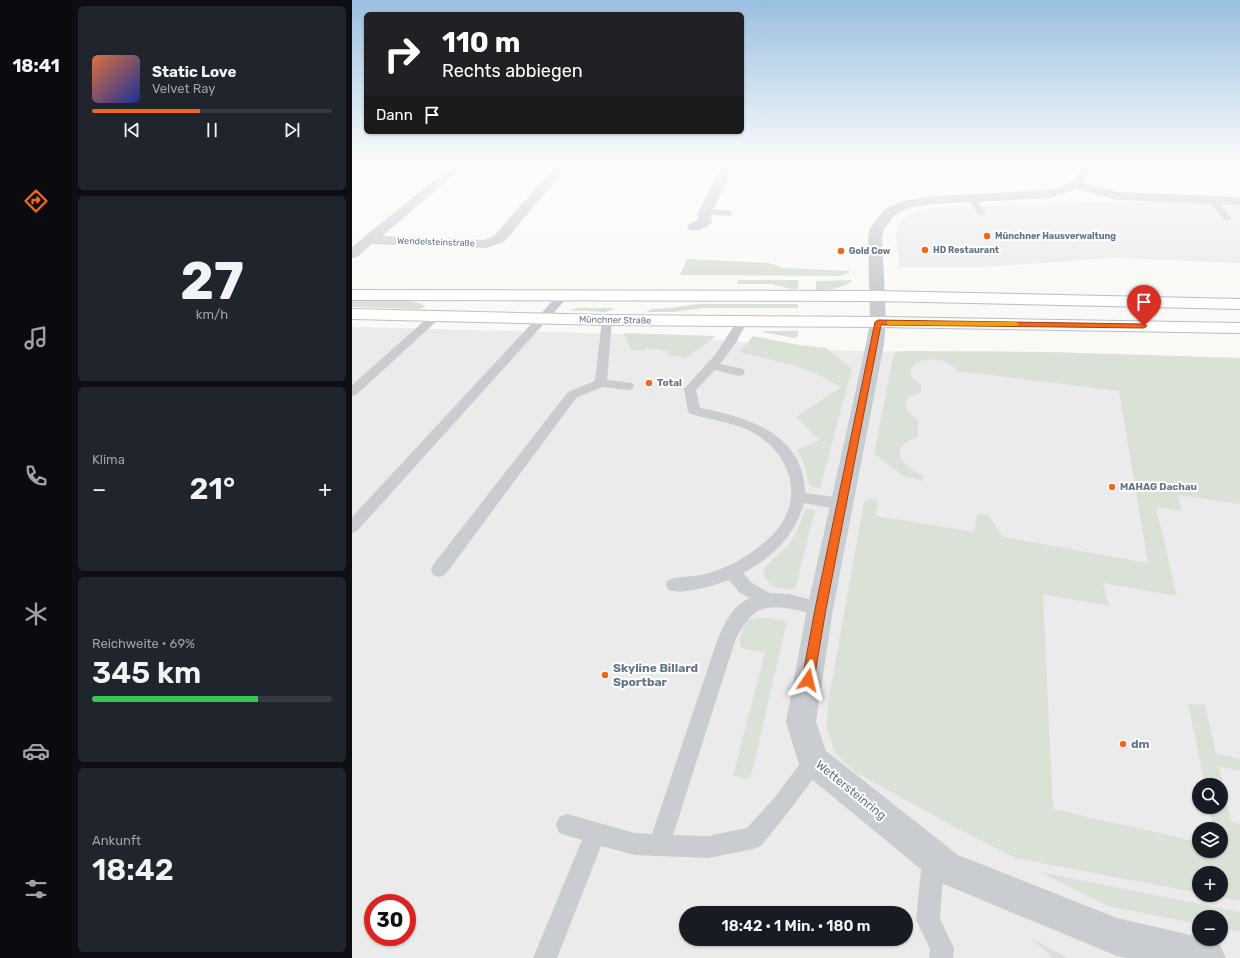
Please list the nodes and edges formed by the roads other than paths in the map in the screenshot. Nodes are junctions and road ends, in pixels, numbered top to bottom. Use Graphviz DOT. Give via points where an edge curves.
graph roads {
  1 [pos="407,208"];
  2 [pos="526,208"];
  3 [pos="708,208"];
  4 [pos="900,208"];
  5 [pos="978,208"];
  6 [pos="1218,208"];
  7 [pos="706,212"];
  8 [pos="729,213"];
  9 [pos="982,213"];
  10 [pos="1227,218"];
  11 [pos="694,228"];
  12 [pos="368,240"];
  13 [pos="352,254"];
  14 [pos="352,295"];
  15 [pos="564,296"];
  16 [pos="1240,304"];
  17 [pos="878,309"];
  18 [pos="352,314"];
  19 [pos="436,316"];
  20 [pos="542,319"];
  21 [pos="607,320"];
  22 [pos="742,322"];
  23 [pos="1240,328"];
  24 [pos="713,366"];
  25 [pos="739,372"];
  26 [pos="601,383"];
  27 [pos="628,386"];
  28 [pos="352,392"];
  29 [pos="798,497"];
  30 [pos="842,504"];
  31 [pos="352,526"];
  32 [pos="439,570"];
  33 [pos="732,572"];
  34 [pos="674,585"];
  35 [pos="766,599"];
  36 [pos="820,609"];
  37 [pos="814,761"];
  38 [pos="567,825"];
  39 [pos="595,834"];
  40 [pos="659,845"];
  41 [pos="933,857"];
  42 [pos="545,958"];
  43 [pos="941,958"];
  44 [pos="1207,958"];
  1 -- 12 [label="street"];
  2 -- 12 [label="street, Wendelsteinstraße" via="499,240 486,244"];
  3 -- 7 [label="street"];
  4 -- 17 [label="street, Wettersteinring" via="890,212 877,228 875,236"];
  5 -- 9 [label="lane"];
  6 -- 10 [label="lane"];
  7 -- 8 [label="lane"];
  7 -- 11 [label="street" via="705,222"];
  12 -- 13 [label="street"];
  14 -- 15 [label="main road"];
  15 -- 17 [label="main road"];
  15 -- 20 [label="lane"];
  16 -- 17 [label="main road" via="1174,302"];
  17 -- 22 [label="main road, Münchner Straße"];
  17 -- 23 [label="main road"];
  17 -- 30 [label="street, Wettersteinring"];
  18 -- 19 [label="main road, Münchner Straße"];
  19 -- 20 [label="main road, Münchner Straße"];
  19 -- 28 [label="lane"];
  20 -- 21 [label="main road, Münchner Straße"];
  20 -- 31 [label="lane"];
  21 -- 22 [label="main road, Münchner Straße"];
  21 -- 26 [label="lane"];
  22 -- 24 [label="lane"];
  24 -- 25 [label="lane"];
  24 -- 29 [label="lane" via="683,389 694,411 738,420 773,439 790,462 797,479"];
  26 -- 27 [label="lane"];
  26 -- 32 [label="lane" via="572,395"];
  29 -- 30 [label="lane"];
  29 -- 33 [label="lane" via="788,527 755,558"];
  30 -- 36 [label="street, Wettersteinring"];
  33 -- 34 [label="lane" via="710,580"];
  33 -- 35 [label="lane" via="746,588"];
  35 -- 36 [label="lane"];
  35 -- 40 [label="lane" via="753,603 730,630"];
  36 -- 37 [label="street, Wettersteinring" via="801,722"];
  37 -- 40 [label="lane" via="753,838 708,847"];
  37 -- 41 [label="street, Wettersteinring"];
  38 -- 39 [label="lane"];
  39 -- 40 [label="lane" via="635,844"];
  39 -- 42 [label="lane"];
  41 -- 43 [label="lane" via="928,920 942,948"];
  41 -- 44 [label="street, Wettersteinring" via="946,868 1116,937"];
}
